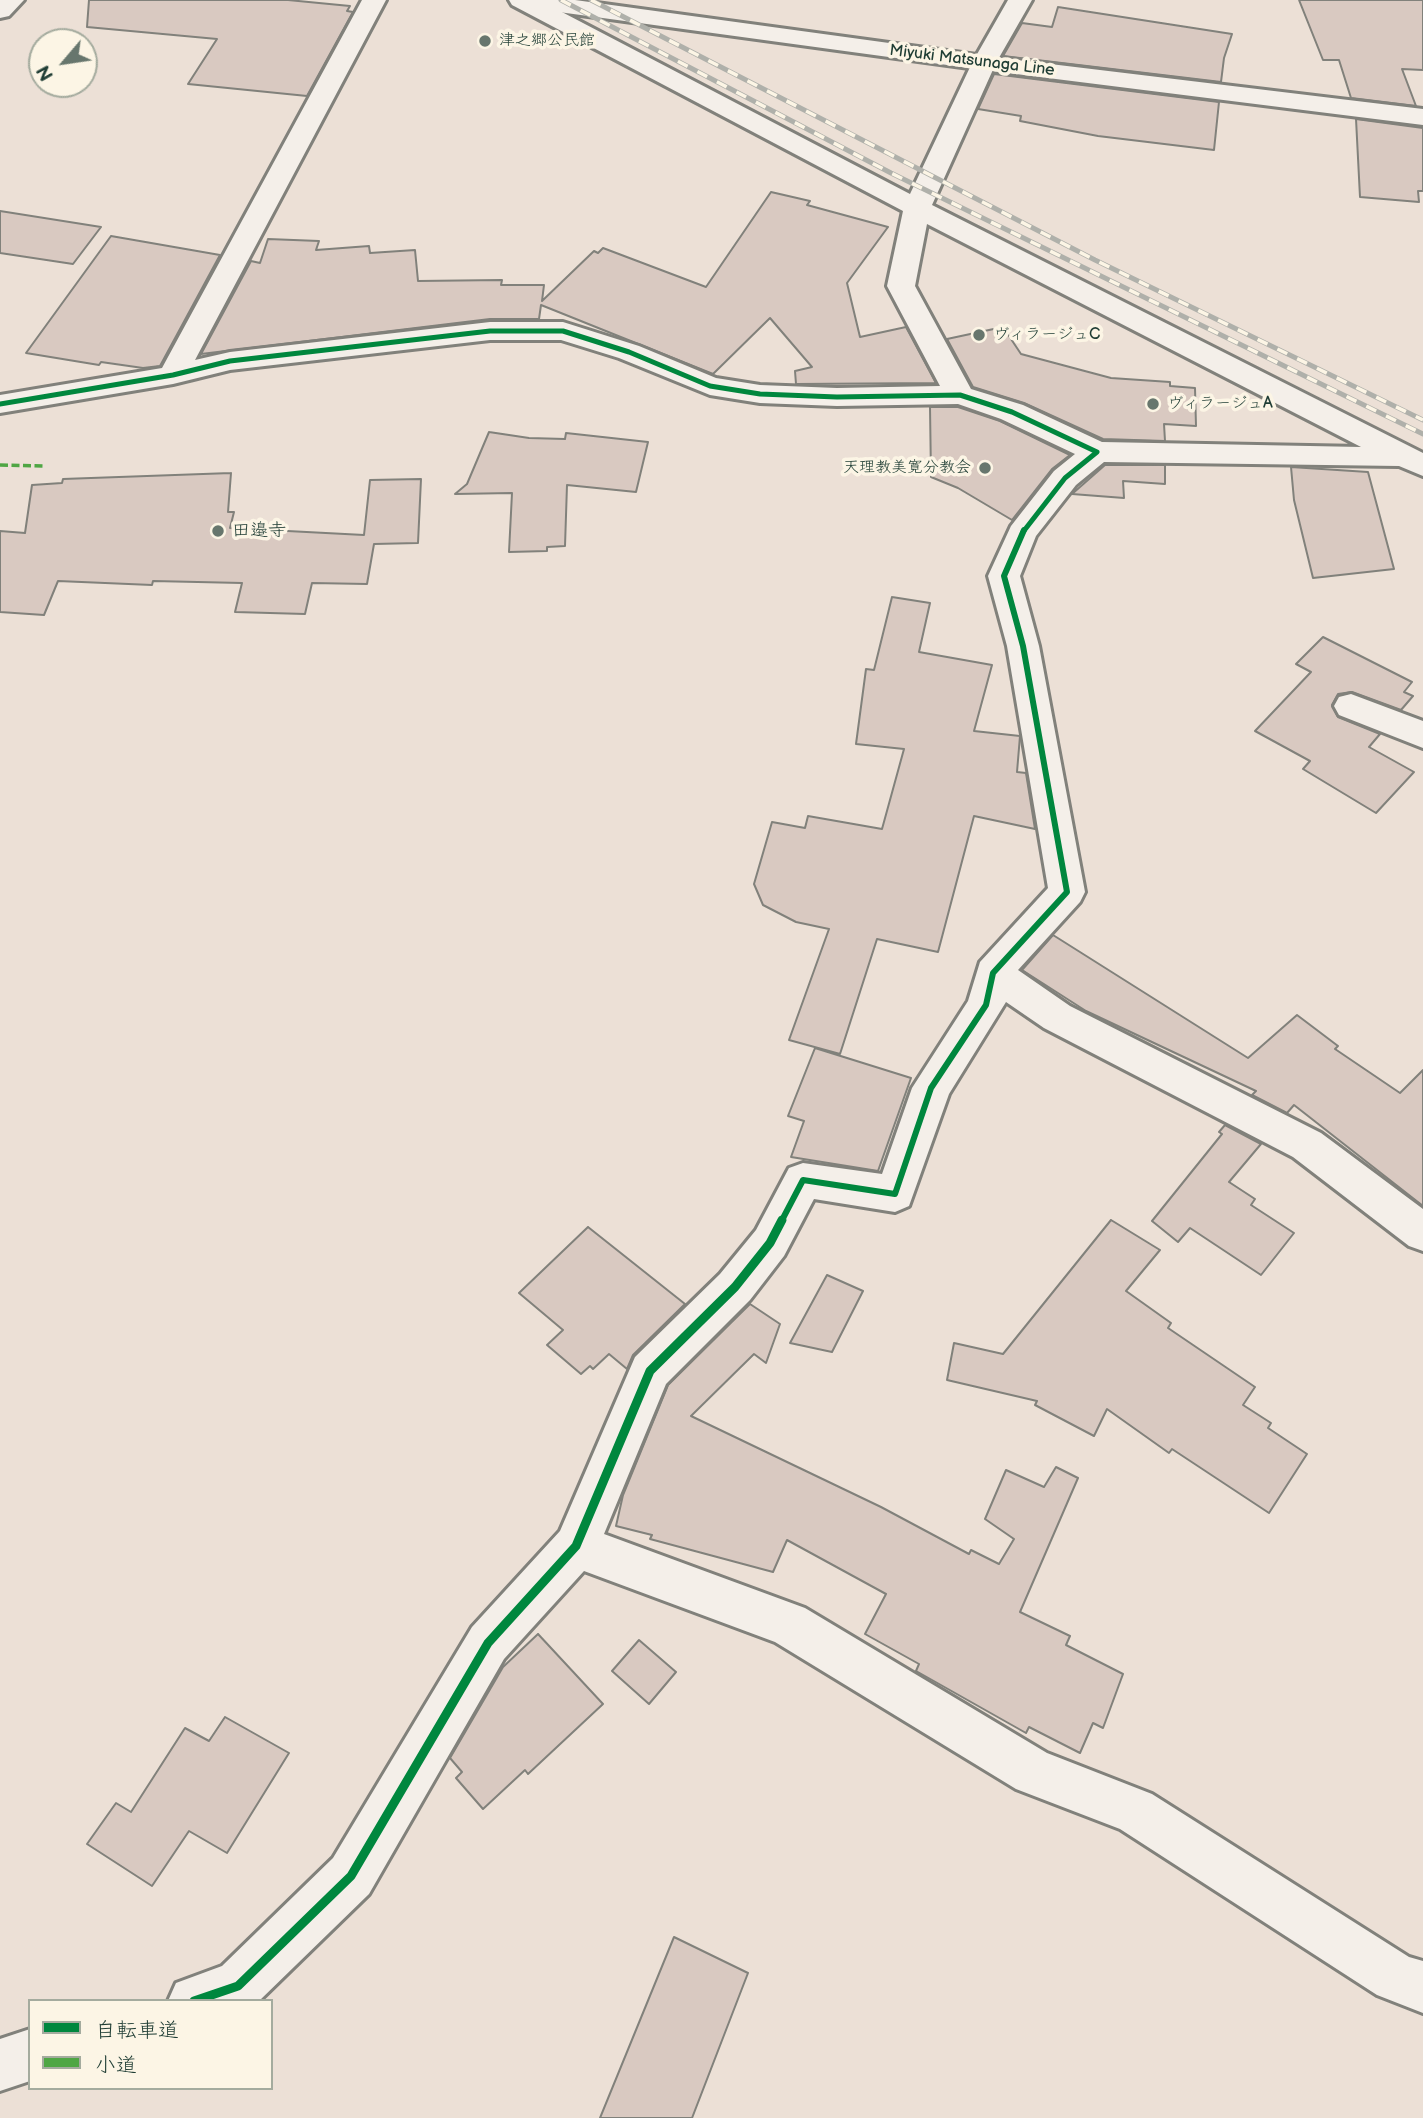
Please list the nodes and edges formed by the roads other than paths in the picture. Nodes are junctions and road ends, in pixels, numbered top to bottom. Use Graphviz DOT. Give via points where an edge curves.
graph roads {
  1 [pos="12,0"];
  2 [pos="374,0"];
  3 [pos="522,0"];
  4 [pos="1020,0"];
  5 [pos="0,11"];
  6 [pos="984,62"];
  7 [pos="1423,117"];
  8 [pos="917,208"];
  9 [pos="173,375"];
  10 [pos="960,394"];
  11 [pos="0,404"];
  12 [pos="1097,452"];
  13 [pos="1413,462"];
  14 [pos="1350,706"];
  15 [pos="1423,735"];
  16 [pos="993,973"];
  17 [pos="1423,1233"];
  18 [pos="576,1546"];
  19 [pos="1423,1987"];
  20 [pos="200,1999"];
  21 [pos="28,2056"];
  22 [pos="0,2065"];
  1 -- 5 [label="street"];
  2 -- 9 [label="street"];
  3 -- 6 [label="street, Miyuki Matsunaga Line"];
  3 -- 8 [label="street"];
  4 -- 6 [label="street"];
  6 -- 7 [label="street, Miyuki Matsunaga Line"];
  6 -- 8 [label="street"];
  8 -- 10 [label="street" via="901,286"];
  8 -- 13 [label="street"];
  9 -- 10 [label="street" via="230,361 361,344 490,331 563,331 722,388 837,397"];
  9 -- 11 [label="street"];
  10 -- 12 [label="street" via="1012,412"];
  12 -- 13 [label="street"];
  12 -- 16 [label="street" via="1065,478 1022,533 1004,576 1023,646 1068,892"];
  14 -- 15 [label="street"];
  16 -- 17 [label="street" via="1057,1017 1307,1145"];
  16 -- 18 [label="street" via="986,1005 931,1088 895,1194 803,1180 770,1243 735,1287 650,1371"];
  18 -- 19 [label="street" via="789,1624 1033,1772 1135,1811 1395,1977"];
  18 -- 20 [label="street" via="488,1643 351,1876 238,1986"];
  21 -- 22 [label="street"];
}
